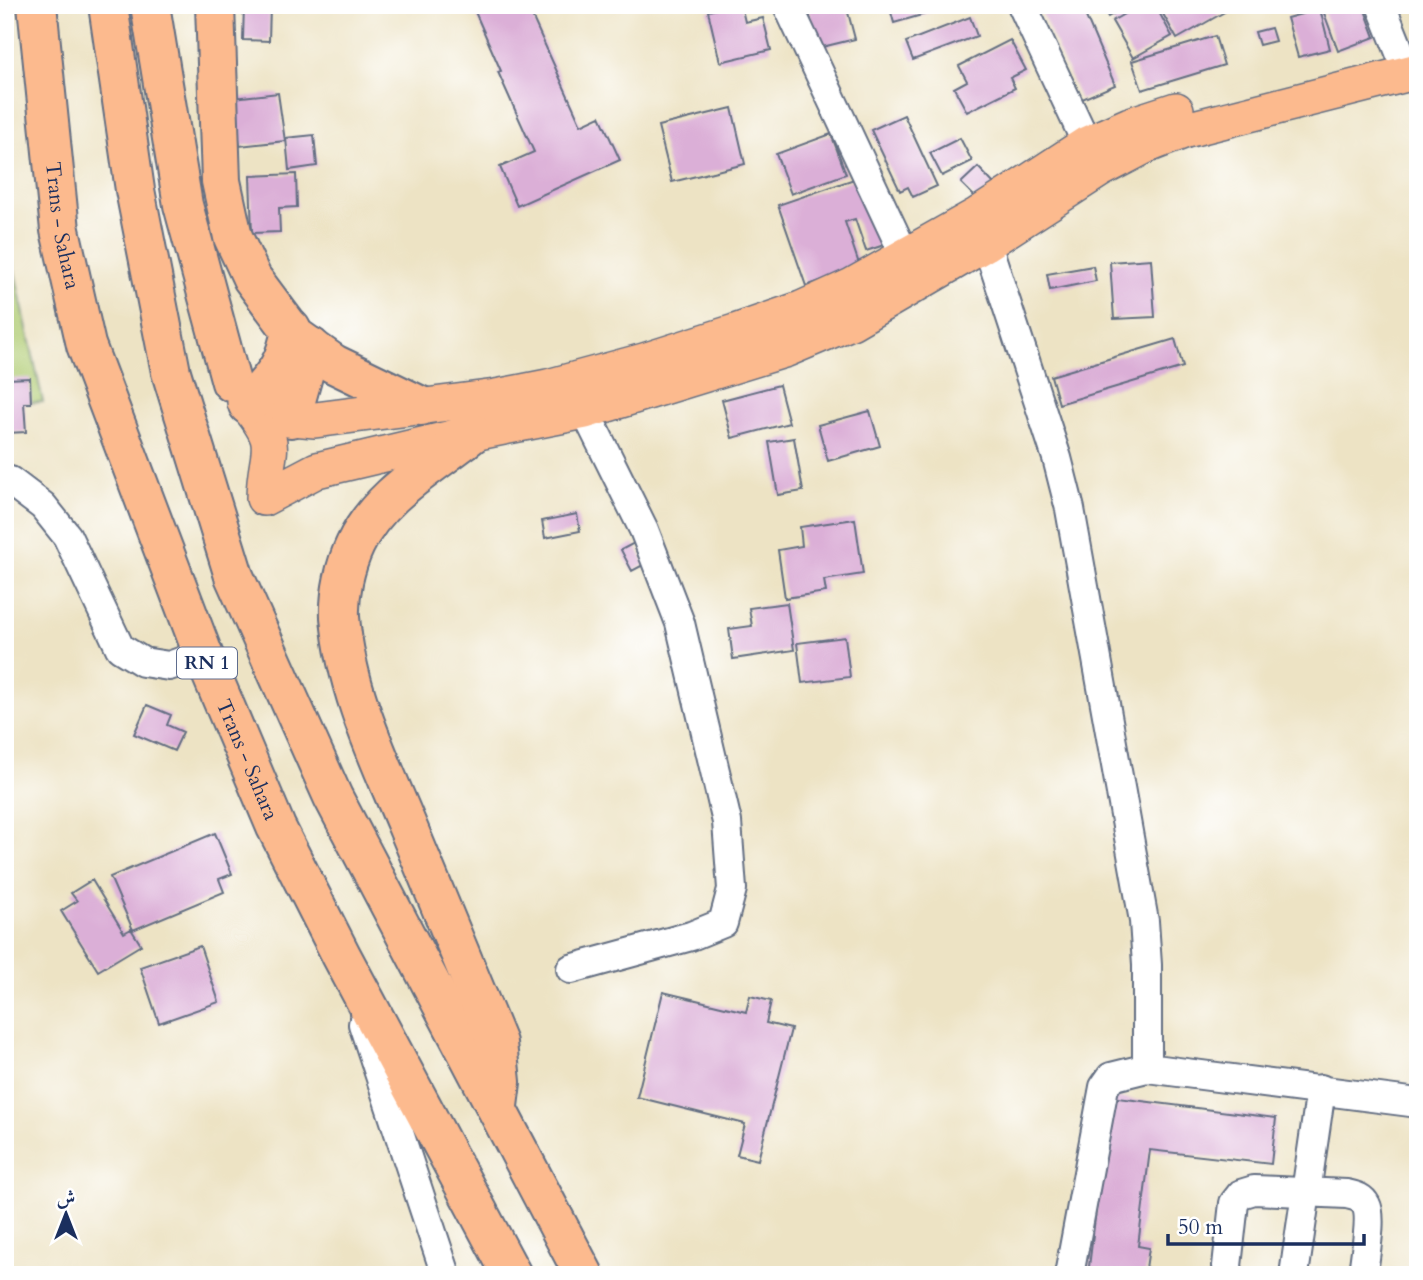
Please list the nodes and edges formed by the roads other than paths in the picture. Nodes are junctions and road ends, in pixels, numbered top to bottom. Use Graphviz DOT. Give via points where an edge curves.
graph roads {
  1 [pos="37,5"];
  2 [pos="108,5"];
  3 [pos="150,5"];
  4 [pos="215,5"];
  5 [pos="1022,5"];
  6 [pos="1381,5"];
  7 [pos="788,6"];
  8 [pos="1412,58"];
  9 [pos="1087,144"];
  10 [pos="982,230"];
  11 [pos="905,256"];
  12 [pos="301,338"];
  13 [pos="257,405"];
  14 [pos="421,406"];
  15 [pos="585,411"];
  16 [pos="473,433"];
  17 [pos="5,480"];
  18 [pos="203,654"];
  19 [pos="341,955"];
  20 [pos="571,969"];
  21 [pos="1147,1068"];
  22 [pos="1321,1089"];
  23 [pos="1418,1102"];
  24 [pos="498,1111"];
  25 [pos="1305,1193"];
  26 [pos="446,1275"];
  27 [pos="512,1275"];
  28 [pos="584,1275"];
  29 [pos="1069,1275"];
  30 [pos="1229,1275"];
  31 [pos="1294,1275"];
  32 [pos="1363,1275"];
  1 -- 18 [label="highway, Trans - Sahara / RN 1" via="60,230 86,345"];
  2 -- 24 [label="highway, RN 1" via="135,190 171,372 234,576 333,797"];
  3 -- 13 [label="highway" via="183,205"];
  4 -- 12 [label="highway" via="221,181 233,237 252,278"];
  5 -- 9 [label="street"];
  6 -- 8 [label="street"];
  7 -- 11 [label="street"];
  8 -- 9 [label="main road" via="1180,108"];
  8 -- 10 [label="main road" via="1145,146"];
  9 -- 10 [label="main road"];
  10 -- 11 [label="main road"];
  10 -- 15 [label="main road" via="851,322 755,359"];
  10 -- 21 [label="street" via="1070,509 1144,921"];
  11 -- 14 [label="main road" via="801,309 644,361 548,387"];
  12 -- 13 [label="highway"];
  12 -- 14 [label="highway" via="334,364"];
  13 -- 14 [label="main road" via="315,420"];
  13 -- 16 [label="main road" via="271,443 264,498 317,470"];
  15 -- 16 [label="main road"];
  15 -- 20 [label="street" via="644,530 680,623 727,822 732,889 723,923"];
  16 -- 24 [label="highway" via="393,494 368,524 346,568 340,615 363,719 497,1043"];
  17 -- 18 [label="street" via="43,506 67,536 120,648 143,662 169,666"];
  18 -- 19 [label="highway, Trans - Sahara / RN 1" via="276,827"];
  19 -- 26 [label="street"];
  19 -- 27 [label="highway, Trans - Sahara / RN 1"];
  21 -- 22 [label="street"];
  21 -- 29 [label="street" via="1111,1077 1104,1087"];
  22 -- 23 [label="street"];
  22 -- 25 [label="street"];
  24 -- 28 [label="highway, RN 1"];
  25 -- 30 [label="street" via="1254,1190 1241,1194 1234,1203"];
  25 -- 31 [label="street"];
  25 -- 32 [label="street" via="1347,1194 1366,1203"];
}
